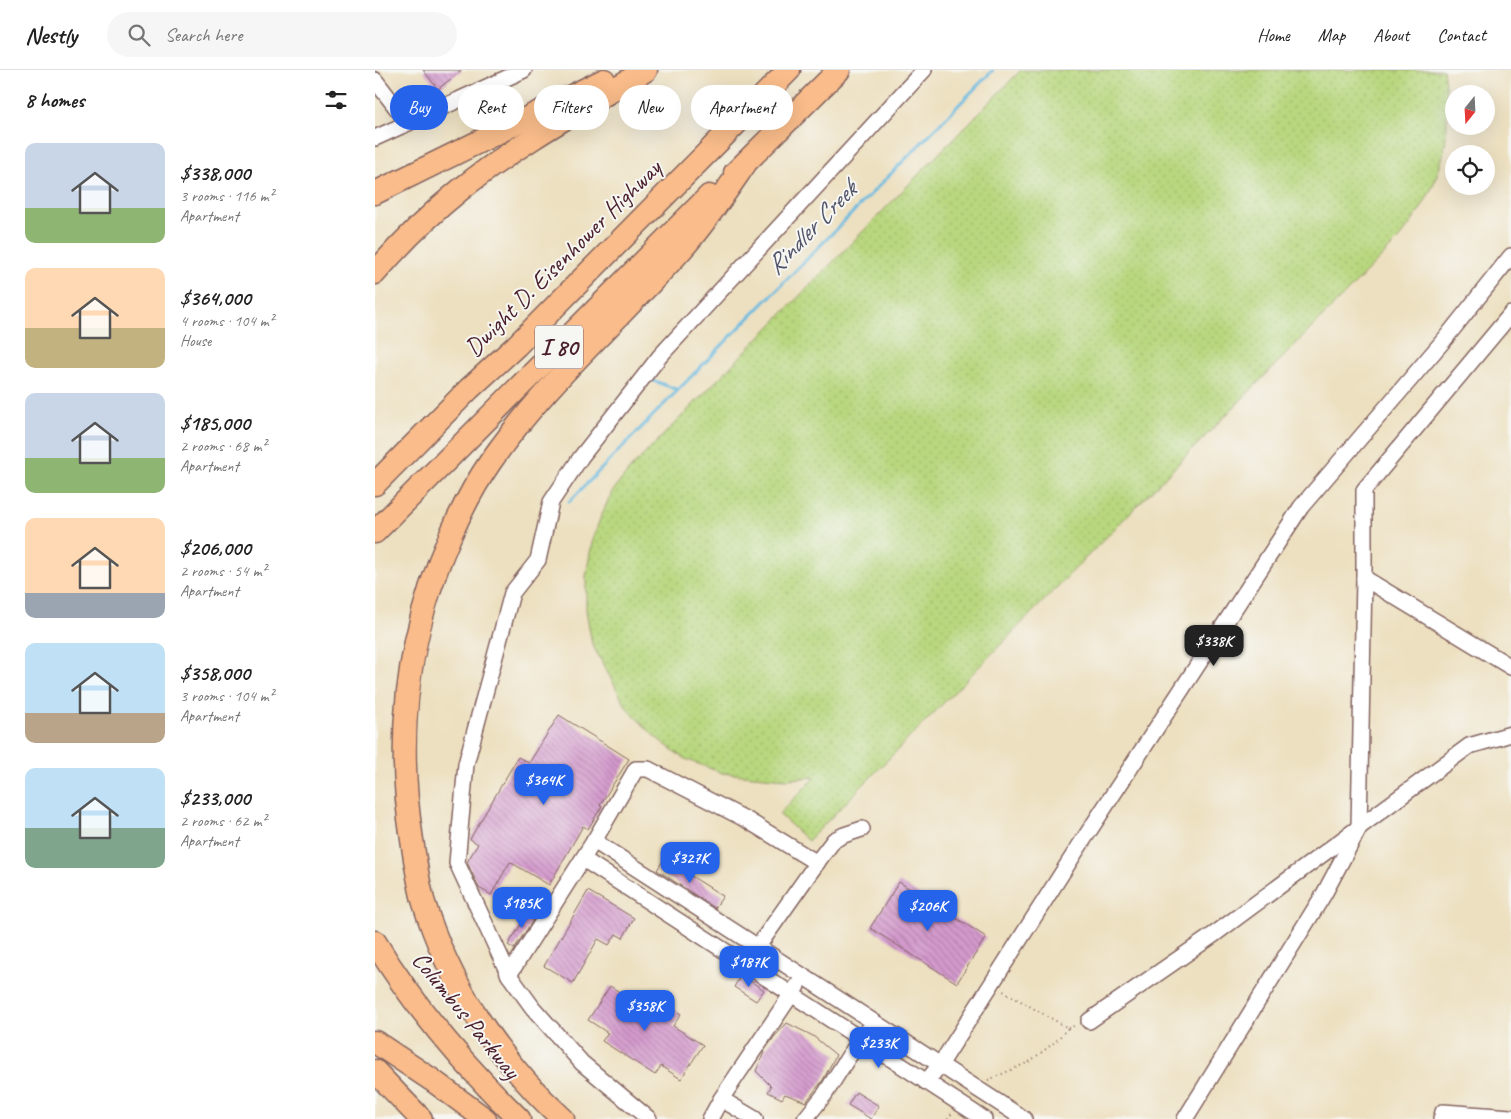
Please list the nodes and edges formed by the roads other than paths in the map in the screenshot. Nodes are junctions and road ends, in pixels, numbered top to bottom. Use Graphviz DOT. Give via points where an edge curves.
graph roads {
  1 [pos="524,70"];
  2 [pos="625,70"];
  3 [pos="646,70"];
  4 [pos="789,70"];
  5 [pos="839,70"];
  6 [pos="924,70"];
  7 [pos="375,80"];
  8 [pos="390,100"];
  9 [pos="448,105"];
  10 [pos="393,130"];
  11 [pos="375,138"];
  12 [pos="745,164"];
  13 [pos="375,193"];
  14 [pos="1511,256"];
  15 [pos="375,273"];
  16 [pos="1511,314"];
  17 [pos="375,484"];
  18 [pos="375,532"];
  19 [pos="1364,578"];
  20 [pos="1511,667"];
  21 [pos="1511,734"];
  22 [pos="1359,828"];
  23 [pos="862,829"];
  24 [pos="594,841"];
  25 [pos="583,859"];
  26 [pos="817,863"];
  27 [pos="375,942"];
  28 [pos="758,947"];
  29 [pos="746,965"];
  30 [pos="509,975"];
  31 [pos="803,977"];
  32 [pos="791,994"];
  33 [pos="1089,1021"];
  34 [pos="873,1022"];
  35 [pos="861,1040"];
  36 [pos="375,1042"];
  37 [pos="940,1065"];
  38 [pos="375,1071"];
  39 [pos="926,1082"];
  40 [pos="721,1099"];
  41 [pos="1511,1117"];
  42 [pos="421,1119"];
  43 [pos="485,1119"];
  44 [pos="519,1119"];
  45 [pos="563,1119"];
  46 [pos="649,1119"];
  47 [pos="710,1119"];
  48 [pos="755,1119"];
  49 [pos="805,1119"];
  50 [pos="984,1119"];
  51 [pos="1024,1119"];
  52 [pos="1185,1119"];
  53 [pos="1441,1119"];
  1 -- 9 [label="street"];
  2 -- 13 [label="highway"];
  3 -- 15 [label="highway" via="479,175 423,222"];
  4 -- 17 [label="highway, Dwight D. Eisenhower Highway / I 80"];
  5 -- 12 [label="highway, I 80"];
  6 -- 30 [label="street" via="660,356 581,457 551,502 538,560 512,593 466,764 457,863"];
  7 -- 8 [label="street"];
  10 -- 11 [label="street"];
  12 -- 18 [label="highway, I 80" via="673,232"];
  12 -- 45 [label="highway" via="682,249 549,390 489,463 466,502 438,565 412,658 405,709 404,775 416,868 424,901 468,1002 524,1079"];
  14 -- 37 [label="street" via="1444,340 1301,507"];
  16 -- 19 [label="street" via="1365,490"];
  19 -- 20 [label="street"];
  19 -- 22 [label="street"];
  21 -- 22 [label="street" via="1469,746"];
  22 -- 33 [label="street"];
  22 -- 52 [label="street" via="1324,894"];
  23 -- 26 [label="street" via="834,840"];
  24 -- 25 [label="street"];
  24 -- 26 [label="street" via="637,769 648,768 747,820"];
  24 -- 28 [label="street"];
  25 -- 29 [label="street"];
  25 -- 30 [label="street"];
  26 -- 28 [label="street"];
  27 -- 44 [label="highway, Columbus Parkway" via="442,1037"];
  28 -- 29 [label="street"];
  28 -- 31 [label="street"];
  29 -- 32 [label="street"];
  30 -- 46 [label="street" via="533,1008 582,1063"];
  31 -- 32 [label="street"];
  31 -- 34 [label="street"];
  32 -- 35 [label="street"];
  32 -- 40 [label="street"];
  34 -- 35 [label="street"];
  34 -- 37 [label="street"];
  35 -- 39 [label="street"];
  35 -- 49 [label="street"];
  36 -- 43 [label="highway"];
  37 -- 39 [label="street"];
  37 -- 51 [label="street"];
  38 -- 42 [label="highway"];
  39 -- 50 [label="street"];
  40 -- 47 [label="street"];
  40 -- 48 [label="street"];
  41 -- 53 [label="street" via="1443,1112"];
}
